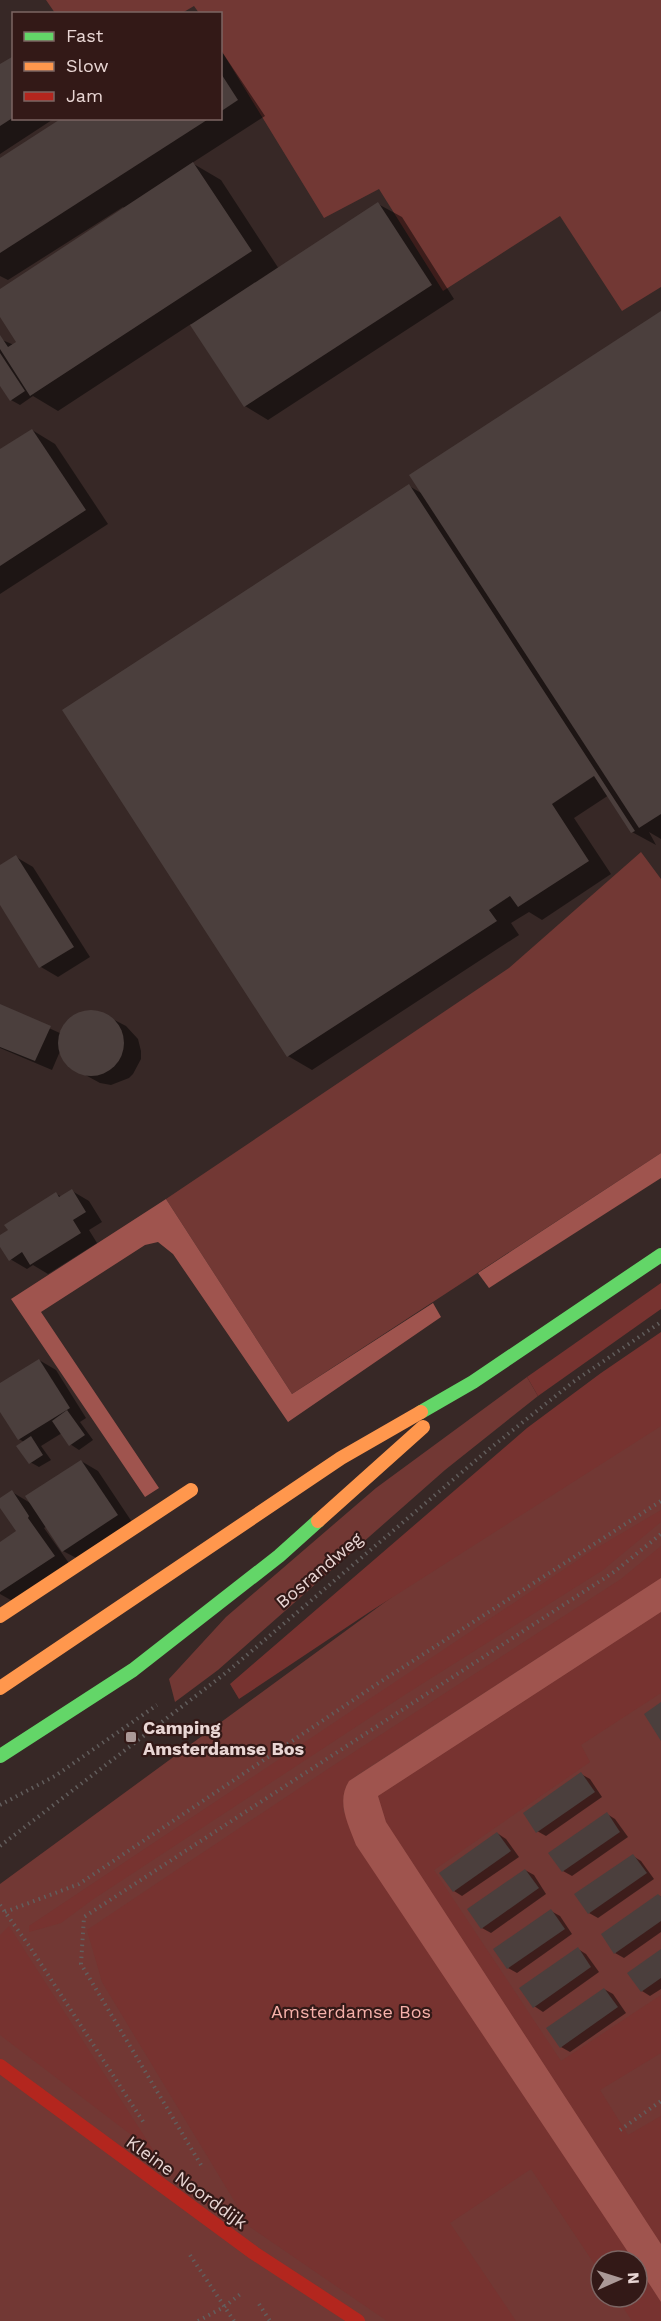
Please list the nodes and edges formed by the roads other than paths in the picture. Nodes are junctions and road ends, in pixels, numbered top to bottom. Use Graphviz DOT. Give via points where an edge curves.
graph roads {
  1 [pos="661,1255"];
  2 [pos="473,1382"];
  3 [pos="191,1490"];
  4 [pos="0,1616"];
  5 [pos="0,1688"];
  6 [pos="0,1756"];
  7 [pos="0,2066"];
  8 [pos="358,2321"];
  1 -- 2 [label="main road, Bosrandweg"];
  2 -- 5 [label="main road, Bosrandweg" via="341,1458"];
  2 -- 6 [label="main road, Bosrandweg" via="279,1556 133,1671"];
  3 -- 4 [label="main road"];
  7 -- 8 [label="main road, Kleine Noorddijk" via="254,2253"];
}
